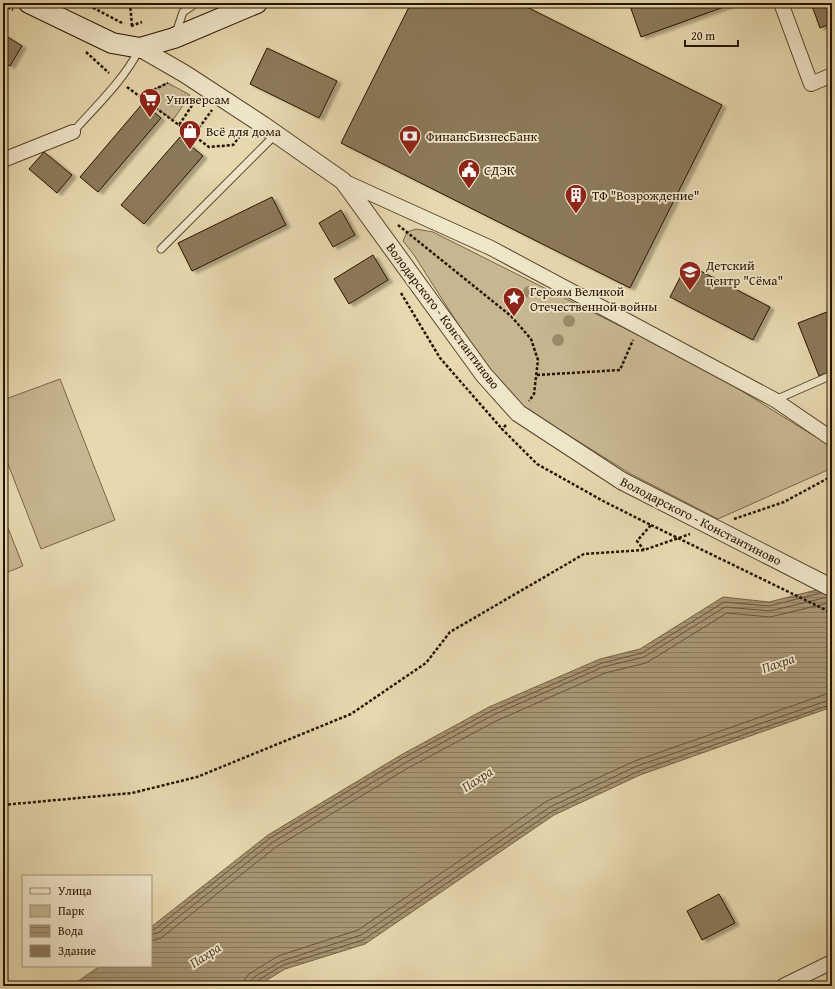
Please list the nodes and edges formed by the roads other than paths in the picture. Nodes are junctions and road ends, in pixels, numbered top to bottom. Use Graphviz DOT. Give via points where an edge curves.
graph roads {
  1 [pos="29,3"];
  2 [pos="196,3"];
  3 [pos="257,3"];
  4 [pos="781,3"];
  5 [pos="174,38"];
  6 [pos="140,48"];
  7 [pos="832,75"];
  8 [pos="73,132"];
  9 [pos="272,138"];
  10 [pos="3,160"];
  11 [pos="343,181"];
  12 [pos="161,249"];
  13 [pos="832,375"];
  14 [pos="775,400"];
  15 [pos="832,439"];
  16 [pos="832,588"];
  17 [pos="832,962"];
  18 [pos="784,986"];
  1 -- 6 [label="main road" via="112,43"];
  2 -- 5 [label="lane" via="183,12"];
  3 -- 5 [label="main road"];
  4 -- 7 [label="street" via="811,84"];
  5 -- 6 [label="main road"];
  6 -- 8 [label="lane" via="132,63"];
  6 -- 9 [label="street, Володарского - Константиново" via="185,74"];
  8 -- 10 [label="street"];
  9 -- 11 [label="street, Володарского - Константиново"];
  9 -- 12 [label="lane"];
  11 -- 14 [label="street" via="491,248"];
  11 -- 16 [label="street, Володарского - Константиново, bridge" via="484,375 518,413 622,481"];
  13 -- 14 [label="lane"];
  14 -- 15 [label="street"];
  17 -- 18 [label="street"];
}
